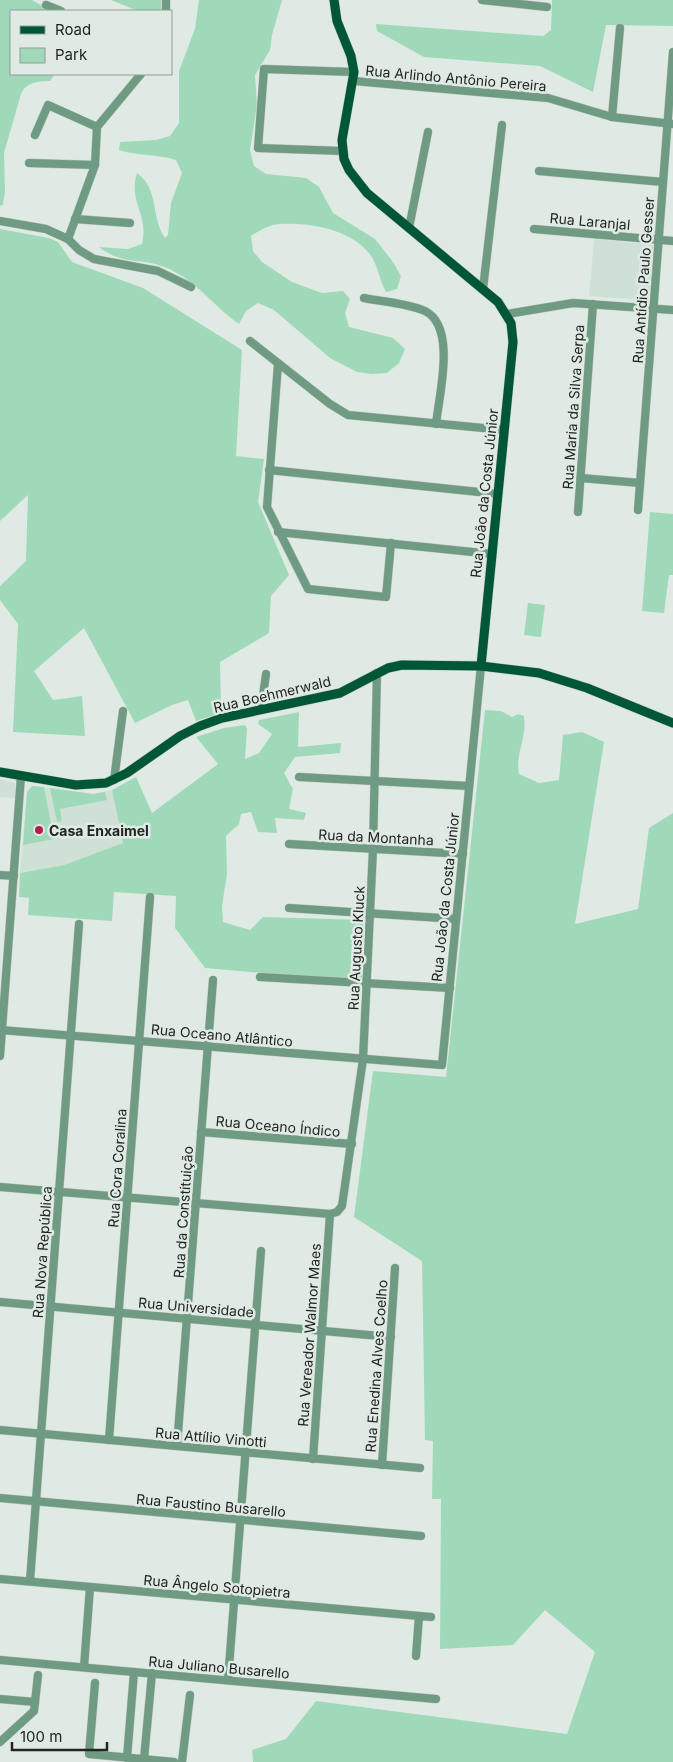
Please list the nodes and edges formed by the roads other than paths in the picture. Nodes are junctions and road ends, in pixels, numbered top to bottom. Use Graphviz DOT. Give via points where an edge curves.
graph roads {
  1 [pos="334,0"];
  2 [pos="482,0"];
  3 [pos="46,5"];
  4 [pos="547,7"];
  5 [pos="58,10"];
  6 [pos="620,28"];
  7 [pos="673,52"];
  8 [pos="140,75"];
  9 [pos="354,77"];
  10 [pos="612,117"];
  11 [pos="670,124"];
  12 [pos="502,125"];
  13 [pos="97,128"];
  14 [pos="428,132"];
  15 [pos="35,135"];
  16 [pos="343,151"];
  17 [pos="29,163"];
  18 [pos="95,165"];
  19 [pos="539,171"];
  20 [pos="663,182"];
  21 [pos="76,219"];
  22 [pos="0,221"];
  23 [pos="130,223"];
  24 [pos="409,228"];
  25 [pos="534,229"];
  26 [pos="68,239"];
  27 [pos="659,240"];
  28 [pos="673,241"];
  29 [pos="191,287"];
  30 [pos="484,289"];
  31 [pos="364,298"];
  32 [pos="593,304"];
  33 [pos="654,308"];
  34 [pos="673,310"];
  35 [pos="507,314"];
  36 [pos="250,341"];
  37 [pos="278,364"];
  38 [pos="436,424"];
  39 [pos="504,430"];
  40 [pos="269,470"];
  41 [pos="581,478"];
  42 [pos="640,483"];
  43 [pos="498,494"];
  44 [pos="638,510"];
  45 [pos="578,512"];
  46 [pos="278,532"];
  47 [pos="392,544"];
  48 [pos="492,554"];
  49 [pos="481,666"];
  50 [pos="377,673"];
  51 [pos="266,674"];
  52 [pos="261,710"];
  53 [pos="123,712"];
  54 [pos="673,723"];
  55 [pos="0,772"];
  56 [pos="21,776"];
  57 [pos="299,777"];
  58 [pos="114,780"];
  59 [pos="375,781"];
  60 [pos="470,786"];
  61 [pos="288,844"];
  62 [pos="373,849"];
  63 [pos="463,854"];
  64 [pos="0,875"];
  65 [pos="14,876"];
  66 [pos="150,897"];
  67 [pos="289,908"];
  68 [pos="371,913"];
  69 [pos="456,919"];
  70 [pos="79,924"];
  71 [pos="260,977"];
  72 [pos="213,980"];
  73 [pos="367,984"];
  74 [pos="450,988"];
  75 [pos="1,1030"];
  76 [pos="70,1036"];
  77 [pos="139,1041"];
  78 [pos="208,1047"];
  79 [pos="0,1056"];
  80 [pos="363,1059"];
  81 [pos="442,1065"];
  82 [pos="201,1132"];
  83 [pos="352,1144"];
  84 [pos="0,1187"];
  85 [pos="59,1191"];
  86 [pos="127,1197"];
  87 [pos="196,1203"];
  88 [pos="330,1214"];
  89 [pos="261,1251"];
  90 [pos="395,1268"];
  91 [pos="0,1302"];
  92 [pos="50,1306"];
  93 [pos="119,1312"];
  94 [pos="187,1318"];
  95 [pos="255,1324"];
  96 [pos="322,1330"];
  97 [pos="391,1336"];
  98 [pos="0,1430"];
  99 [pos="41,1434"];
  100 [pos="109,1440"];
  101 [pos="177,1446"];
  102 [pos="246,1453"];
  103 [pos="313,1459"];
  104 [pos="382,1465"];
  105 [pos="420,1468"];
  106 [pos="0,1498"];
  107 [pos="36,1501"];
  108 [pos="240,1520"];
  109 [pos="421,1536"];
  110 [pos="0,1579"];
  111 [pos="30,1581"];
  112 [pos="90,1587"];
  113 [pos="234,1600"];
  114 [pos="419,1616"];
  115 [pos="431,1617"];
  116 [pos="416,1656"];
  117 [pos="0,1660"];
  118 [pos="84,1667"];
  119 [pos="134,1672"];
  120 [pos="152,1673"];
  121 [pos="38,1675"];
  122 [pos="228,1680"];
  123 [pos="95,1683"];
  124 [pos="190,1695"];
  125 [pos="0,1699"];
  126 [pos="436,1699"];
  127 [pos="35,1702"];
  128 [pos="0,1742"];
  129 [pos="128,1758"];
  130 [pos="144,1759"];
  131 [pos="174,1762"];
  132 [pos="182,1762"];
  1 -- 9 [label="main road, Rua João da Costa Júnior"];
  2 -- 4 [label="street"];
  3 -- 5 [label="street"];
  6 -- 10 [label="street"];
  7 -- 11 [label="street, Rua Antídio Paulo Gesser"];
  8 -- 13 [label="street"];
  9 -- 10 [label="street, Rua Arlindo Antônio Pereira" via="548,98"];
  9 -- 16 [label="main road, Rua João da Costa Júnior" via="343,132"];
  9 -- 16 [label="street, Rua Arlindo Antônio Pereira" via="264,70 258,148"];
  10 -- 11 [label="street, Rua Arlindo Antônio Pereira"];
  11 -- 20 [label="street, Rua Antídio Paulo Gesser"];
  12 -- 30 [label="street"];
  13 -- 15 [label="street" via="48,105"];
  13 -- 18 [label="street"];
  14 -- 24 [label="street"];
  16 -- 24 [label="main road, Rua João da Costa Júnior" via="349,170 360,187"];
  17 -- 18 [label="street"];
  18 -- 21 [label="street"];
  19 -- 20 [label="street"];
  20 -- 27 [label="street, Rua Antídio Paulo Gesser"];
  21 -- 23 [label="street"];
  21 -- 26 [label="street"];
  22 -- 26 [label="street" via="46,229"];
  24 -- 30 [label="main road, Rua João da Costa Júnior"];
  25 -- 27 [label="street, Rua Laranjal"];
  26 -- 29 [label="street" via="94,259 158,271"];
  27 -- 28 [label="street, Rua Laranjal"];
  27 -- 33 [label="street, Rua Antídio Paulo Gesser"];
  30 -- 35 [label="main road, Rua João da Costa Júnior"];
  31 -- 38 [label="street" via="423,310 437,322 444,354"];
  32 -- 33 [label="street"];
  32 -- 35 [label="street" via="562,304"];
  32 -- 41 [label="street, Rua Maria da Silva Serpa"];
  33 -- 34 [label="street"];
  33 -- 42 [label="street, Rua Antídio Paulo Gesser"];
  35 -- 39 [label="main road, Rua João da Costa Júnior" via="513,342"];
  36 -- 37 [label="street"];
  37 -- 38 [label="street" via="348,415"];
  37 -- 40 [label="street"];
  38 -- 39 [label="street"];
  39 -- 43 [label="main road, Rua João da Costa Júnior"];
  40 -- 43 [label="street"];
  40 -- 46 [label="street" via="267,507"];
  41 -- 42 [label="street"];
  41 -- 45 [label="street, Rua Maria da Silva Serpa"];
  42 -- 44 [label="street, Rua Antídio Paulo Gesser"];
  43 -- 48 [label="main road, Rua João da Costa Júnior"];
  46 -- 47 [label="street"];
  46 -- 47 [label="street" via="308,589 386,598"];
  47 -- 48 [label="street"];
  48 -- 49 [label="main road, Rua João da Costa Júnior"];
  49 -- 50 [label="main road, Rua Boehmerwald" via="407,665"];
  49 -- 54 [label="main road, Rua Boehmerwald" via="551,676"];
  49 -- 60 [label="street, Rua João da Costa Júnior"];
  50 -- 52 [label="main road, Rua Boehmerwald" via="340,693"];
  50 -- 59 [label="street, Rua Augusto Kluck"];
  51 -- 52 [label="street"];
  52 -- 58 [label="main road, Rua Boehmerwald" via="217,720 188,731"];
  53 -- 58 [label="street"];
  55 -- 56 [label="main road, Rua Boehmerwald"];
  56 -- 58 [label="main road, Rua Boehmerwald" via="86,786"];
  56 -- 65 [label="street"];
  57 -- 59 [label="street"];
  59 -- 60 [label="street"];
  59 -- 62 [label="street, Rua Augusto Kluck"];
  60 -- 63 [label="street, Rua João da Costa Júnior"];
  61 -- 62 [label="street, Rua da Montanha"];
  62 -- 63 [label="street, Rua da Montanha"];
  62 -- 68 [label="street, Rua Augusto Kluck"];
  63 -- 69 [label="street, Rua João da Costa Júnior"];
  64 -- 65 [label="street"];
  65 -- 75 [label="street"];
  66 -- 77 [label="street, Rua Cora Coralina"];
  67 -- 68 [label="street"];
  68 -- 69 [label="street"];
  68 -- 73 [label="street, Rua Augusto Kluck"];
  69 -- 74 [label="street, Rua João da Costa Júnior"];
  70 -- 76 [label="street, Rua Nova República"];
  71 -- 73 [label="street"];
  72 -- 78 [label="street, Rua da Constituição"];
  73 -- 74 [label="street"];
  73 -- 80 [label="street, Rua Augusto Kluck"];
  74 -- 81 [label="street, Rua João da Costa Júnior"];
  75 -- 76 [label="street, Rua Oceano Atlântico"];
  75 -- 79 [label="street"];
  76 -- 77 [label="street, Rua Oceano Atlântico"];
  76 -- 85 [label="street, Rua Nova República"];
  77 -- 78 [label="street, Rua Oceano Atlântico"];
  77 -- 86 [label="street, Rua Cora Coralina"];
  78 -- 80 [label="street, Rua Oceano Atlântico"];
  78 -- 82 [label="street, Rua da Constituição"];
  80 -- 81 [label="street, Rua Oceano Atlântico"];
  80 -- 83 [label="street, Rua Augusto Kluck"];
  82 -- 83 [label="street, Rua Oceano Índico"];
  82 -- 87 [label="street, Rua da Constituição"];
  83 -- 88 [label="street, Rua Augusto Kluck" via="342,1206"];
  84 -- 85 [label="street"];
  85 -- 86 [label="street"];
  85 -- 92 [label="street, Rua Nova República"];
  86 -- 87 [label="street"];
  86 -- 93 [label="street, Rua Cora Coralina"];
  87 -- 88 [label="street"];
  87 -- 94 [label="street, Rua da Constituição"];
  88 -- 96 [label="street, Rua Vereador Walmor Maes"];
  89 -- 95 [label="street"];
  90 -- 97 [label="street, Rua Enedina Alves Coelho"];
  91 -- 92 [label="street, Rua Universidade"];
  92 -- 93 [label="street, Rua Universidade"];
  92 -- 99 [label="street, Rua Nova República"];
  93 -- 94 [label="street, Rua Universidade"];
  93 -- 100 [label="street, Rua Cora Coralina"];
  94 -- 95 [label="street, Rua Universidade"];
  94 -- 101 [label="street, Rua da Constituição"];
  95 -- 96 [label="street, Rua Universidade"];
  95 -- 102 [label="street"];
  96 -- 97 [label="street, Rua Universidade"];
  96 -- 103 [label="street, Rua Vereador Walmor Maes"];
  97 -- 104 [label="street, Rua Enedina Alves Coelho"];
  98 -- 99 [label="street, Rua Attílio Vinotti"];
  99 -- 100 [label="street, Rua Attílio Vinotti"];
  99 -- 107 [label="street, Rua Nova República"];
  100 -- 101 [label="street, Rua Attílio Vinotti"];
  101 -- 102 [label="street, Rua Attílio Vinotti"];
  102 -- 103 [label="street, Rua Attílio Vinotti"];
  102 -- 108 [label="street"];
  103 -- 104 [label="street, Rua Attílio Vinotti"];
  104 -- 105 [label="street, Rua Attílio Vinotti"];
  106 -- 107 [label="street, Rua Faustino Busarello"];
  107 -- 108 [label="street, Rua Faustino Busarello"];
  107 -- 111 [label="street, Rua Nova República"];
  108 -- 109 [label="street, Rua Faustino Busarello"];
  108 -- 113 [label="street"];
  110 -- 111 [label="street, Rua Ângelo Sotopietra"];
  111 -- 112 [label="street, Rua Ângelo Sotopietra"];
  112 -- 113 [label="street, Rua Ângelo Sotopietra"];
  112 -- 118 [label="street"];
  113 -- 114 [label="street, Rua Ângelo Sotopietra"];
  113 -- 122 [label="street"];
  114 -- 115 [label="street, Rua Ângelo Sotopietra"];
  114 -- 116 [label="street"];
  117 -- 118 [label="street, Rua Juliano Busarello"];
  118 -- 119 [label="street, Rua Juliano Busarello"];
  119 -- 120 [label="street, Rua Juliano Busarello"];
  119 -- 129 [label="street"];
  120 -- 122 [label="street, Rua Juliano Busarello"];
  120 -- 130 [label="street"];
  121 -- 127 [label="street"];
  122 -- 126 [label="street, Rua Juliano Busarello"];
  123 -- 129 [label="street" via="89,1754"];
  124 -- 132 [label="street"];
  125 -- 127 [label="street"];
  127 -- 128 [label="street" via="34,1712"];
  129 -- 130 [label="street"];
  130 -- 131 [label="street"];
}
